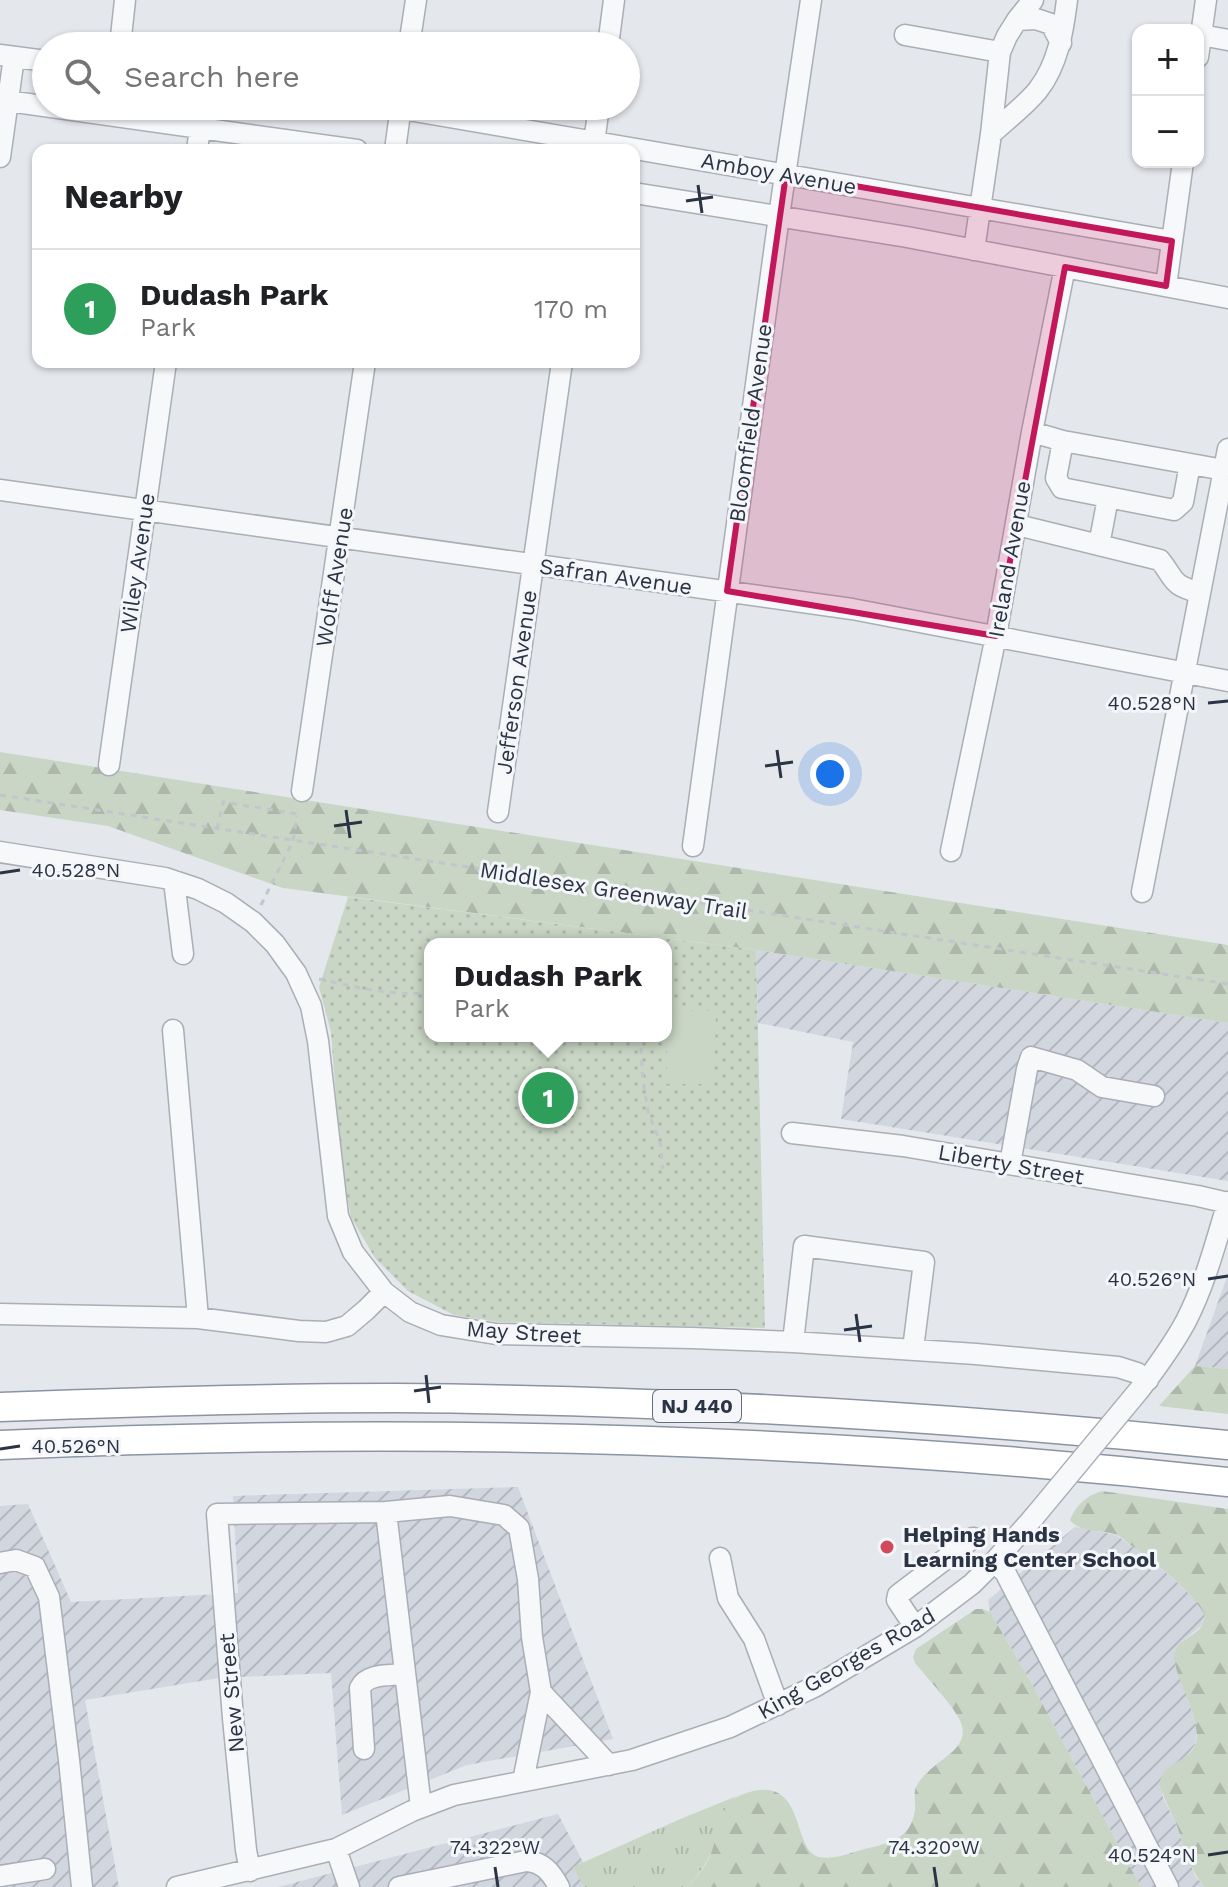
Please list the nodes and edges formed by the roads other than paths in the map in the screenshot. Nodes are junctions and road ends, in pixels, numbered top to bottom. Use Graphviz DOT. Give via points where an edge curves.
graph roads {
  1 [pos="125,0"];
  2 [pos="416,0"];
  3 [pos="614,0"];
  4 [pos="811,0"];
  5 [pos="1033,0"];
  6 [pos="1067,0"];
  7 [pos="1206,0"];
  8 [pos="1017,20"];
  9 [pos="1203,24"];
  10 [pos="122,32"];
  11 [pos="411,32"];
  12 [pos="610,32"];
  13 [pos="905,35"];
  14 [pos="1204,36"];
  15 [pos="1228,40"];
  16 [pos="1061,43"];
  17 [pos="1000,52"];
  18 [pos="7,56"];
  19 [pos="32,59"];
  20 [pos="4,101"];
  21 [pos="32,105"];
  22 [pos="142,120"];
  23 [pos="201,120"];
  24 [pos="395,120"];
  25 [pos="461,120"];
  26 [pos="597,120"];
  27 [pos="200,128"];
  28 [pos="991,134"];
  29 [pos="198,144"];
  30 [pos="314,144"];
  31 [pos="395,144"];
  32 [pos="584,144"];
  33 [pos="594,144"];
  34 [pos="640,153"];
  35 [pos="0,157"];
  36 [pos="1182,168"];
  37 [pos="786,174"];
  38 [pos="640,194"];
  39 [pos="980,208"];
  40 [pos="779,216"];
  41 [pos="1172,241"];
  42 [pos="974,250"];
  43 [pos="1065,267"];
  44 [pos="1166,286"];
  45 [pos="1228,298"];
  46 [pos="165,368"];
  47 [pos="364,368"];
  48 [pos="561,368"];
  49 [pos="1032,432"];
  50 [pos="1063,441"];
  51 [pos="1228,449"];
  52 [pos="1190,464"];
  53 [pos="1224,470"];
  54 [pos="0,490"];
  55 [pos="1108,498"];
  56 [pos="144,510"];
  57 [pos="1222,516"];
  58 [pos="1017,525"];
  59 [pos="340,537"];
  60 [pos="1099,545"];
  61 [pos="532,564"];
  62 [pos="727,591"];
  63 [pos="1200,593"];
  64 [pos="996,636"];
  65 [pos="1184,673"];
  66 [pos="1228,681"];
  67 [pos="109,765"];
  68 [pos="302,791"];
  69 [pos="498,812"];
  70 [pos="693,846"];
  71 [pos="951,851"];
  72 [pos="0,852"];
  73 [pos="174,881"];
  74 [pos="1142,892"];
  75 [pos="183,954"];
  76 [pos="173,1030"];
  77 [pos="1154,1096"];
  78 [pos="792,1133"];
  79 [pos="1010,1164"];
  80 [pos="1228,1203"];
  81 [pos="1222,1241"];
  82 [pos="384,1292"];
  83 [pos="0,1314"];
  84 [pos="198,1318"];
  85 [pos="793,1342"];
  86 [pos="913,1349"];
  87 [pos="1144,1384"];
  88 [pos="0,1388"];
  89 [pos="164,1400"];
  90 [pos="0,1407"];
  91 [pos="1228,1445"];
  92 [pos="0,1446"];
  93 [pos="1228,1482"];
  94 [pos="386,1512"];
  95 [pos="973,1538"];
  96 [pos="720,1558"];
  97 [pos="994,1562"];
  98 [pos="0,1563"];
  99 [pos="915,1627"];
  100 [pos="405,1674"];
  101 [pos="541,1692"];
  102 [pos="778,1705"];
  103 [pos="364,1749"];
  104 [pos="609,1765"];
  105 [pos="523,1781"];
  106 [pos="421,1807"];
  107 [pos="336,1849"];
  108 [pos="45,1869"];
  109 [pos="250,1871"];
  110 [pos="0,1876"];
  111 [pos="82,1887"];
  112 [pos="177,1887"];
  113 [pos="349,1887"];
  114 [pos="399,1887"];
  115 [pos="559,1887"];
  116 [pos="1168,1887"];
  1 -- 10 [label="street"];
  2 -- 11 [label="street"];
  3 -- 12 [label="street"];
  4 -- 37 [label="street, Bloomfield Avenue"];
  5 -- 8 [label="street"];
  6 -- 16 [label="street"];
  7 -- 9 [label="street"];
  8 -- 16 [label="street" via="1051,24"];
  8 -- 17 [label="street"];
  13 -- 17 [label="street"];
  14 -- 15 [label="street"];
  16 -- 28 [label="street" via="1037,91"];
  17 -- 28 [label="street"];
  18 -- 19 [label="street"];
  18 -- 20 [label="street"];
  20 -- 21 [label="street"];
  20 -- 35 [label="street"];
  22 -- 27 [label="street"];
  23 -- 27 [label="street"];
  24 -- 31 [label="street"];
  25 -- 32 [label="street, Amboy Avenue"];
  26 -- 33 [label="street"];
  27 -- 29 [label="street"];
  27 -- 30 [label="street"];
  28 -- 39 [label="street"];
  34 -- 37 [label="street, Amboy Avenue"];
  36 -- 41 [label="street"];
  37 -- 39 [label="street, Amboy Avenue"];
  37 -- 40 [label="street, Bloomfield Avenue"];
  38 -- 40 [label="street, Amboy Avenue"];
  39 -- 41 [label="street, Amboy Avenue"];
  39 -- 42 [label="street"];
  40 -- 42 [label="street, Amboy Avenue"];
  40 -- 62 [label="street, Bloomfield Avenue"];
  41 -- 44 [label="street"];
  42 -- 43 [label="street, Amboy Avenue"];
  43 -- 44 [label="street, Amboy Avenue"];
  43 -- 49 [label="street, Ireland Avenue"];
  44 -- 45 [label="street, Amboy Avenue"];
  46 -- 56 [label="street, Wiley Avenue"];
  47 -- 59 [label="street, Wolff Avenue"];
  48 -- 61 [label="street, Jefferson Avenue"];
  49 -- 50 [label="street"];
  49 -- 58 [label="street, Ireland Avenue"];
  50 -- 52 [label="street"];
  50 -- 55 [label="street" via="1056,478 1062,488"];
  51 -- 53 [label="street"];
  52 -- 53 [label="street"];
  52 -- 55 [label="street" via="1183,502 1174,510"];
  53 -- 57 [label="street"];
  54 -- 56 [label="street, Safran Avenue"];
  55 -- 60 [label="street"];
  56 -- 59 [label="street, Safran Avenue"];
  56 -- 67 [label="street, Wiley Avenue"];
  57 -- 63 [label="street"];
  58 -- 60 [label="street"];
  58 -- 64 [label="street, Ireland Avenue"];
  59 -- 61 [label="street, Safran Avenue"];
  59 -- 68 [label="street, Wolff Avenue"];
  60 -- 63 [label="street" via="1160,560 1174,582"];
  61 -- 62 [label="street, Safran Avenue"];
  61 -- 69 [label="street, Jefferson Avenue"];
  62 -- 64 [label="street, Safran Avenue"];
  62 -- 70 [label="street, Bloomfield Avenue"];
  63 -- 65 [label="street"];
  64 -- 65 [label="street, Safran Avenue"];
  64 -- 71 [label="street, Ireland Avenue"];
  65 -- 66 [label="street, Safran Avenue"];
  65 -- 74 [label="street"];
  72 -- 73 [label="street, May Street"];
  73 -- 75 [label="street"];
  73 -- 82 [label="street, May Street" via="226,903 253,922 296,973 311,1006 318,1041 338,1216 353,1252"];
  76 -- 84 [label="street"];
  77 -- 79 [label="street" via="1102,1087 1077,1070 1031,1057"];
  78 -- 79 [label="street, Liberty Street"];
  79 -- 80 [label="street, Liberty Street"];
  80 -- 81 [label="street, King Georges Road"];
  81 -- 87 [label="street, King Georges Road" via="1185,1322"];
  82 -- 84 [label="street" via="347,1326 326,1332"];
  82 -- 85 [label="street, May Street" via="410,1312 441,1325 496,1334"];
  83 -- 84 [label="street"];
  85 -- 86 [label="street, May Street"];
  85 -- 86 [label="street" via="804,1246 924,1262"];
  86 -- 87 [label="street, May Street" via="1118,1367 1137,1373"];
  87 -- 97 [label="street, King Georges Road, bridge"];
  88 -- 89 [label="highway"];
  89 -- 90 [label="highway, NJ 440"];
  89 -- 91 [label="highway, NJ 440" via="398,1398 711,1407 960,1421"];
  92 -- 93 [label="highway, NJ 440" via="333,1436 634,1440 935,1455"];
  94 -- 100 [label="street"];
  94 -- 101 [label="street" via="450,1506 504,1515 519,1528"];
  94 -- 109 [label="street, New Street" via="217,1514"];
  95 -- 99 [label="street" via="898,1595"];
  96 -- 102 [label="street" via="728,1598 754,1639"];
  97 -- 99 [label="street, King Georges Road"];
  97 -- 116 [label="street" via="1005,1572"];
  98 -- 111 [label="street" via="16,1560 35,1567 49,1597"];
  99 -- 102 [label="street, King Georges Road"];
  100 -- 103 [label="street" via="371,1677 362,1683"];
  100 -- 106 [label="street"];
  101 -- 104 [label="street"];
  101 -- 105 [label="street"];
  102 -- 104 [label="street, King Georges Road" via="712,1734"];
  104 -- 105 [label="street, King Georges Road"];
  105 -- 106 [label="street, King Georges Road"];
  106 -- 107 [label="street, King Georges Road"];
  107 -- 109 [label="street, King Georges Road"];
  107 -- 113 [label="street"];
  108 -- 110 [label="street"];
  109 -- 112 [label="street, King Georges Road"];
  114 -- 115 [label="street" via="526,1861 543,1865"];
}
